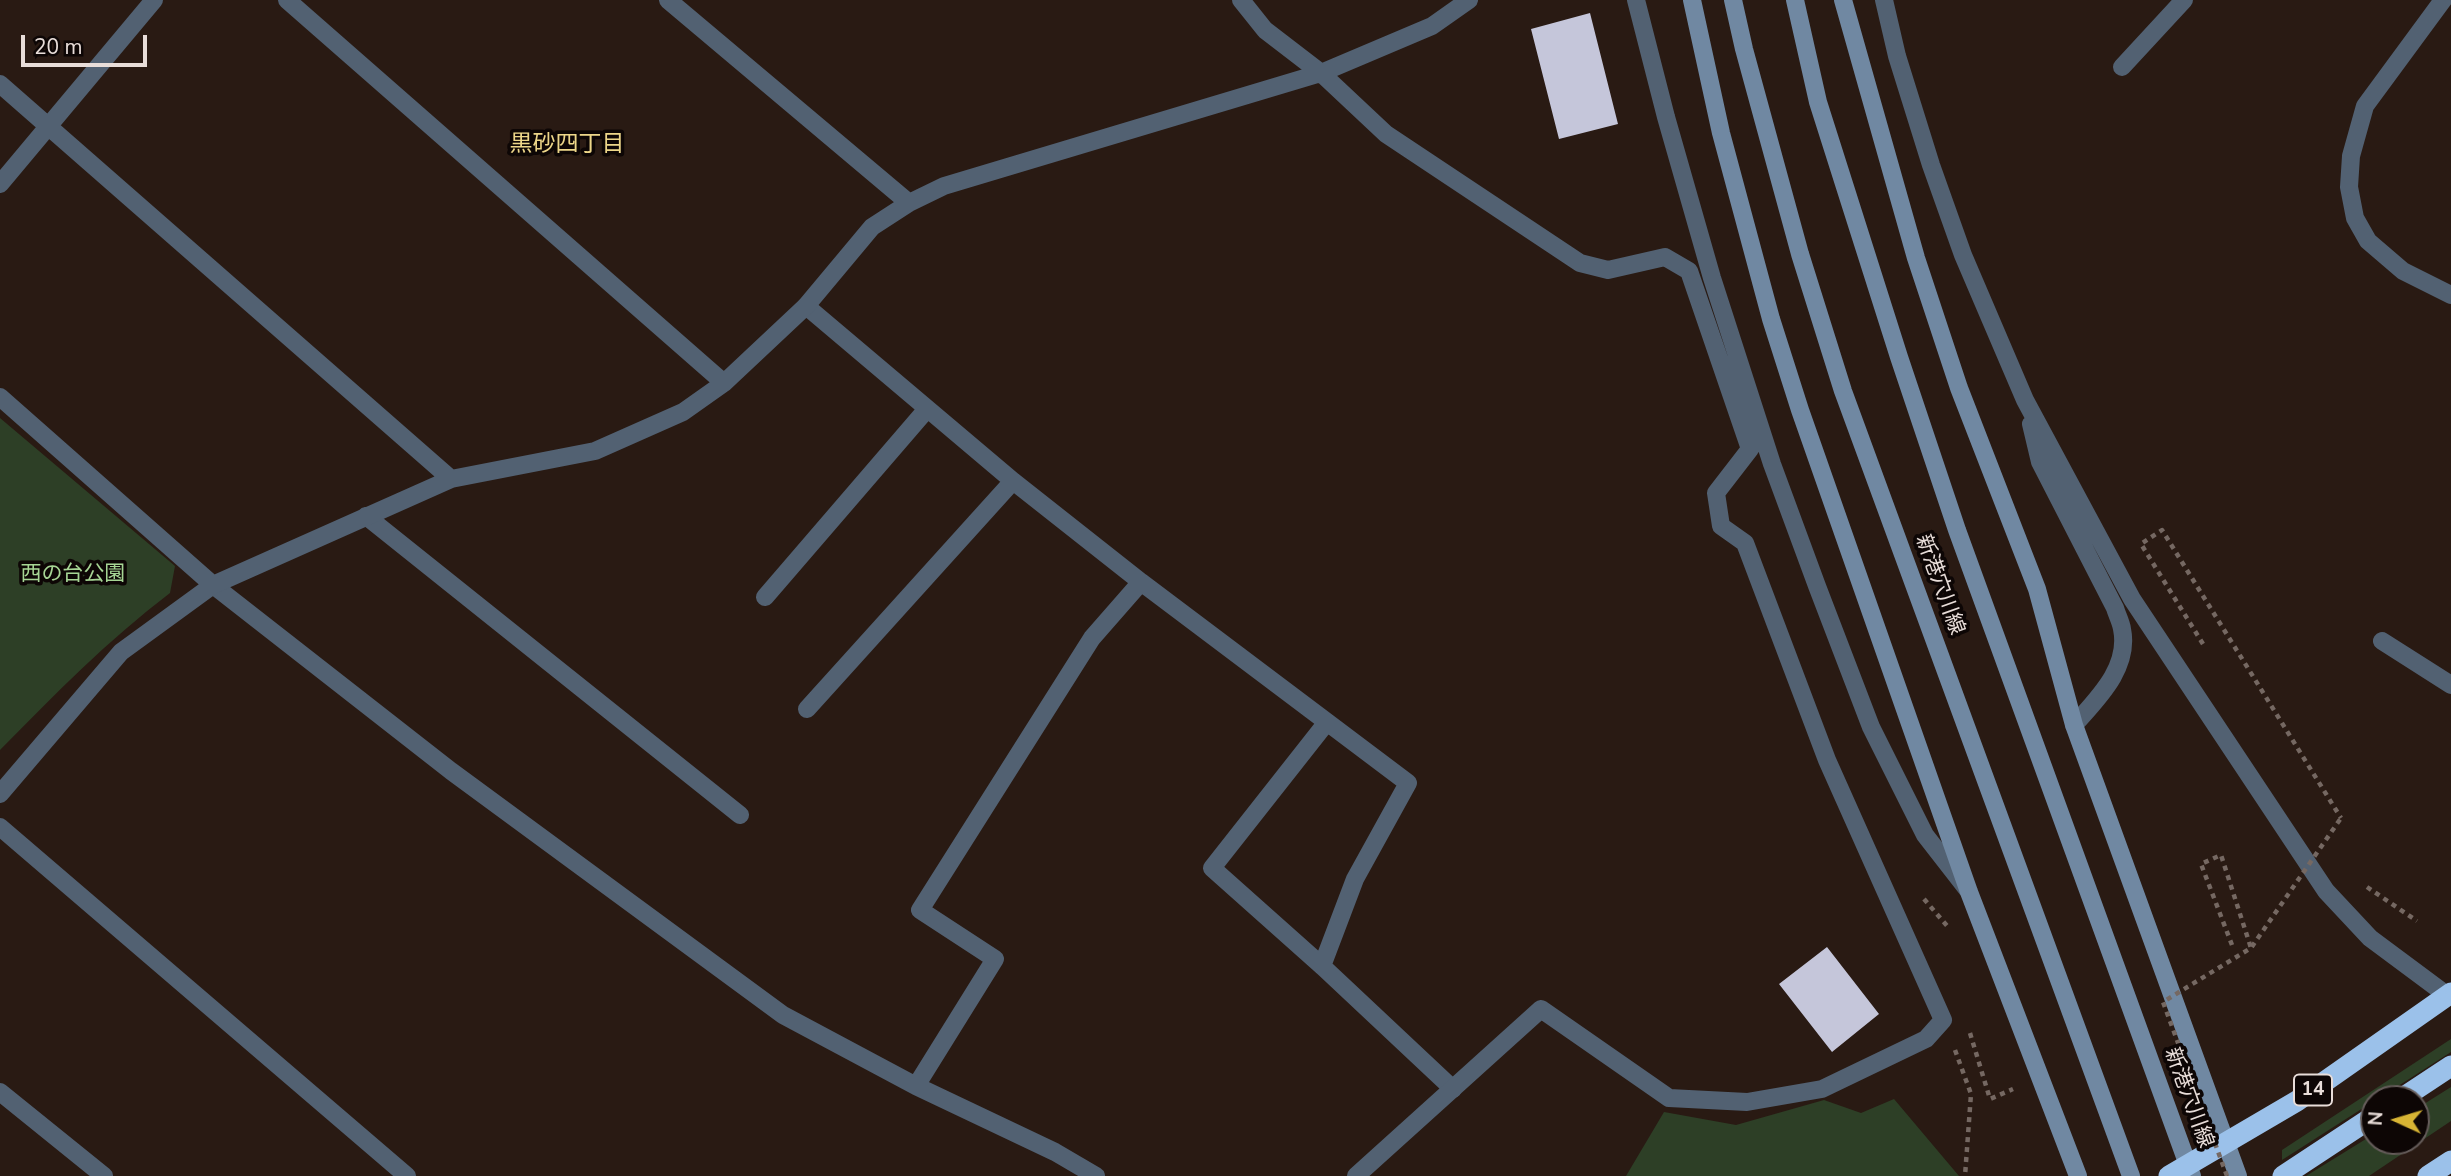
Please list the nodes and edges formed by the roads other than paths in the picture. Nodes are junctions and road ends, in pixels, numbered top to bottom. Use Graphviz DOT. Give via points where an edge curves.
graph roads {
  1 [pos="154,0"];
  2 [pos="287,0"];
  3 [pos="668,0"];
  4 [pos="1241,0"];
  5 [pos="1469,0"];
  6 [pos="1636,0"];
  7 [pos="1692,0"];
  8 [pos="1733,0"];
  9 [pos="1795,0"];
  10 [pos="1843,0"];
  11 [pos="1884,0"];
  12 [pos="2443,0"];
  13 [pos="2175,3"];
  14 [pos="2122,66"];
  15 [pos="1321,73"];
  16 [pos="0,84"];
  17 [pos="50,127"];
  18 [pos="0,184"];
  19 [pos="909,203"];
  20 [pos="2451,295"];
  21 [pos="806,306"];
  22 [pos="724,383"];
  23 [pos="0,397"];
  24 [pos="2025,400"];
  25 [pos="927,409"];
  26 [pos="451,479"];
  27 [pos="1013,481"];
  28 [pos="366,516"];
  29 [pos="1141,582"];
  30 [pos="213,585"];
  31 [pos="765,597"];
  32 [pos="2382,641"];
  33 [pos="2451,685"];
  34 [pos="807,709"];
  35 [pos="1327,722"];
  36 [pos="2074,725"];
  37 [pos="0,794"];
  38 [pos="740,815"];
  39 [pos="0,827"];
  40 [pos="1969,892"];
  41 [pos="1322,966"];
  42 [pos="2449,995"];
  43 [pos="2451,1066"];
  44 [pos="2422,1085"];
  45 [pos="916,1086"];
  46 [pos="1452,1089"];
  47 [pos="0,1092"];
  48 [pos="2360,1125"];
  49 [pos="2225,1143"];
  50 [pos="2451,1161"];
  51 [pos="104,1176"];
  52 [pos="407,1176"];
  53 [pos="1096,1176"];
  54 [pos="1356,1176"];
  55 [pos="2078,1176"];
  56 [pos="2131,1176"];
  57 [pos="2169,1176"];
  58 [pos="2192,1176"];
  59 [pos="2238,1176"];
  60 [pos="2283,1176"];
  61 [pos="2428,1176"];
  1 -- 17 [label="street"];
  2 -- 22 [label="street"];
  3 -- 19 [label="street"];
  4 -- 15 [label="street" via="1265,30"];
  5 -- 15 [label="street" via="1432,26"];
  6 -- 40 [label="street" via="1712,278 1817,586 1871,727 1925,835"];
  7 -- 40 [label="street" via="1721,133 1771,319"];
  8 -- 56 [label="street, 新港穴川線" via="1800,254 1843,391"];
  9 -- 58 [label="street, 新港穴川線" via="1818,102 1899,358"];
  10 -- 36 [label="street" via="1916,258 1959,388 2037,589"];
  11 -- 24 [label="street" via="1940,190"];
  12 -- 20 [label="street" via="2365,106 2351,156 2349,187 2355,218 2368,241 2403,271"];
  13 -- 14 [label="street"];
  15 -- 19 [label="street" via="944,186"];
  15 -- 46 [label="street" via="1387,134 1580,263 1608,270 1665,257 1689,271 1750,449 1716,492 1721,526 1745,543 1826,760 1943,1020 1926,1039 1822,1089 1747,1102 1669,1098 1541,1009"];
  16 -- 17 [label="street"];
  17 -- 18 [label="street"];
  17 -- 26 [label="street"];
  19 -- 21 [label="street" via="872,228"];
  21 -- 22 [label="street"];
  21 -- 25 [label="street"];
  22 -- 26 [label="street" via="683,412 595,451"];
  23 -- 30 [label="street"];
  24 -- 36 [label="street" via="2040,462 2122,630 2112,681"];
  24 -- 42 [label="street" via="2132,599 2326,891 2370,938"];
  25 -- 27 [label="street"];
  25 -- 31 [label="street"];
  26 -- 28 [label="street"];
  27 -- 29 [label="street"];
  27 -- 34 [label="street"];
  28 -- 30 [label="street"];
  28 -- 38 [label="street"];
  29 -- 35 [label="street"];
  29 -- 45 [label="street" via="1092,638 920,909 995,959"];
  30 -- 37 [label="street" via="121,652"];
  30 -- 45 [label="street" via="462,779 783,1015"];
  32 -- 33 [label="street"];
  35 -- 41 [label="street" via="1408,783 1355,879"];
  35 -- 41 [label="street" via="1212,868"];
  36 -- 49 [label="street"];
  39 -- 52 [label="street"];
  40 -- 55 [label="street"];
  41 -- 46 [label="street"];
  42 -- 49 [label="highway, 14" via="2297,1101"];
  43 -- 44 [label="highway"];
  45 -- 53 [label="street"];
  46 -- 54 [label="street"];
  47 -- 51 [label="street"];
  48 -- 60 [label="highway"];
  49 -- 57 [label="highway, 14"];
  49 -- 59 [label="street"];
  50 -- 61 [label="highway"];
}
